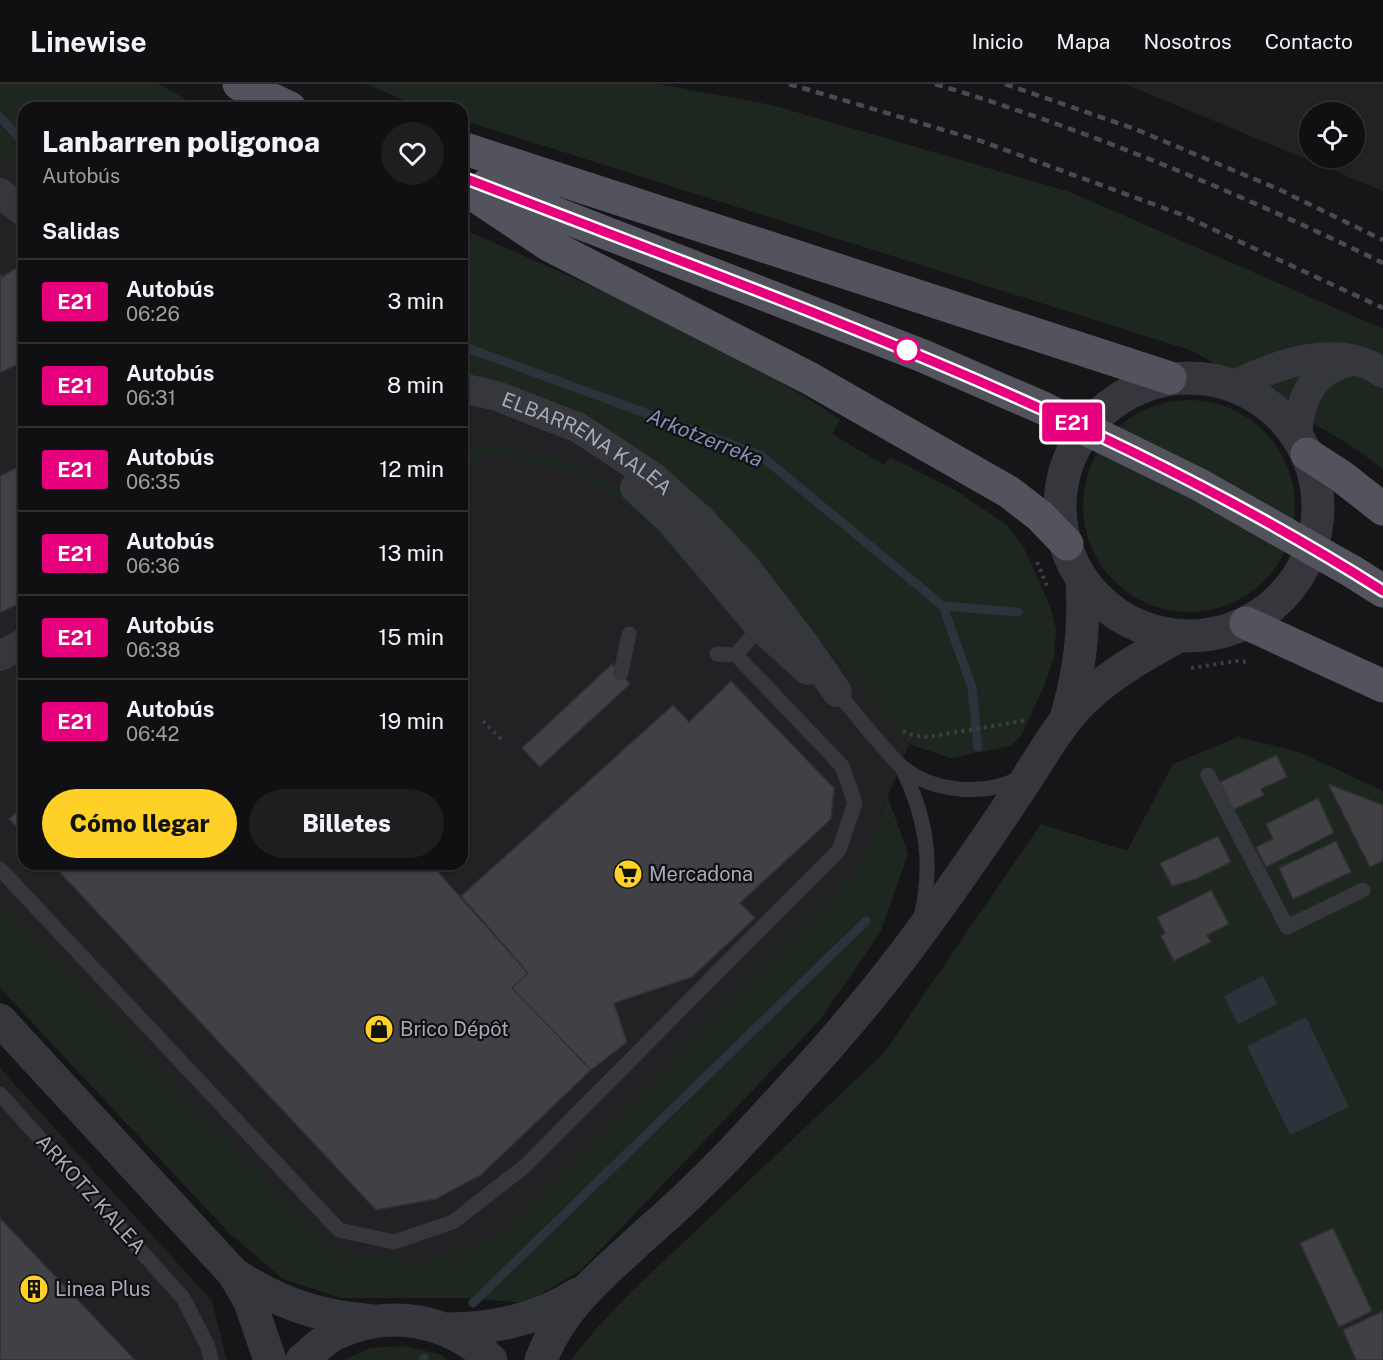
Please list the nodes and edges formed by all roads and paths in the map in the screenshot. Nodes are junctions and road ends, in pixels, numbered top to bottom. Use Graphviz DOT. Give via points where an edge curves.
graph roads {
  1 [pos="239,84"];
  2 [pos="277,102"];
  3 [pos="468,150"];
  4 [pos="468,179"];
  5 [pos="468,191"];
  6 [pos="0,193"];
  7 [pos="18,207"];
  8 [pos="1355,360"];
  9 [pos="1383,373"];
  10 [pos="1170,378"];
  11 [pos="1234,385"];
  12 [pos="468,389"];
  13 [pos="468,410"];
  14 [pos="1302,445"];
  15 [pos="1383,509"];
  16 [pos="700,519"];
  17 [pos="1067,544"];
  18 [pos="1034,556"];
  19 [pos="1082,581"];
  20 [pos="1383,591"];
  21 [pos="1050,592"];
  22 [pos="1246,623"];
  23 [pos="760,627"];
  24 [pos="629,634"];
  25 [pos="1177,636"];
  26 [pos="18,646"];
  27 [pos="717,654"];
  28 [pos="736,655"];
  29 [pos="0,656"];
  30 [pos="1254,663"];
  31 [pos="1189,668"];
  32 [pos="621,673"];
  33 [pos="1383,686"];
  34 [pos="837,692"];
  35 [pos="1027,717"];
  36 [pos="1065,719"];
  37 [pos="483,721"];
  38 [pos="927,737"];
  39 [pos="502,740"];
  40 [pos="901,766"];
  41 [pos="1034,769"];
  42 [pos="1208,775"];
  43 [pos="0,869"];
  44 [pos="1363,890"];
  45 [pos="911,945"];
  46 [pos="0,1020"];
  47 [pos="0,1094"];
  48 [pos="234,1274"];
  49 [pos="587,1288"];
  50 [pos="374,1321"];
  51 [pos="445,1329"];
  52 [pos="211,1360"];
  53 [pos="270,1360"];
  54 [pos="302,1360"];
  55 [pos="491,1360"];
  56 [pos="541,1360"];
  1 -- 2 [label="main road"];
  3 -- 10 [label="main road"];
  4 -- 20 [label="main road, bridge" via="923,356 1043,408 1200,485"];
  5 -- 17 [label="main road" via="549,245 809,378 1009,492"];
  6 -- 7 [label="street"];
  8 -- 9 [label="street" via="1371,364"];
  8 -- 11 [label="street" via="1306,359 1282,364"];
  8 -- 14 [label="street" via="1331,368 1311,385 1298,417"];
  10 -- 11 [label="street" via="1203,378"];
  10 -- 17 [label="street" via="1126,393 1106,406 1077,441 1060,485 1059,509"];
  11 -- 14 [label="street" via="1258,397 1279,415"];
  12 -- 16 [label="street, ELBARRENA KALEA" via="497,396 579,428 653,477"];
  13 -- 23 [label="street, ELBARRENA KALEA" via="507,418 550,434 614,469 671,521"];
  14 -- 15 [label="main road"];
  14 -- 22 [label="street" via="1317,491 1311,548 1282,597"];
  16 -- 23 [label="street, ELBARRENA KALEA" via="709,542 741,588"];
  16 -- 34 [label="street, ELBARRENA KALEA" via="746,568"];
  17 -- 19 [label="street"];
  18 -- 21 [label="path"];
  19 -- 25 [label="street" via="1123,619 1149,631"];
  19 -- 36 [label="street" via="1081,658"];
  22 -- 25 [label="street" via="1213,635"];
  22 -- 33 [label="main road"];
  23 -- 28 [label="lane"];
  23 -- 34 [label="street, ELBARRENA KALEA" via="793,659"];
  24 -- 32 [label="lane"];
  25 -- 36 [label="street" via="1112,676"];
  26 -- 29 [label="street"];
  27 -- 28 [label="lane"];
  28 -- 43 [label="lane" via="842,766 855,803 839,850 525,1166 453,1222 394,1242 339,1230"];
  30 -- 31 [label="path" via="1237,661"];
  34 -- 40 [label="lane, ELBARRENA KALEA"];
  35 -- 38 [label="path"];
  36 -- 41 [label="street"];
  37 -- 39 [label="path"];
  40 -- 41 [label="lane, ELBARRENA KALEA" via="934,784 971,790 1015,780"];
  40 -- 45 [label="lane, ELBARRENA KALEA" via="915,793 927,853 925,898"];
  41 -- 45 [label="street"];
  42 -- 44 [label="lane" via="1287,927"];
  45 -- 49 [label="street" via="799,1080 725,1159"];
  46 -- 48 [label="street"];
  47 -- 52 [label="lane, ARKOTZ KALEA" via="183,1298"];
  48 -- 50 [label="street" via="303,1309 337,1318"];
  48 -- 53 [label="street" via="250,1302"];
  49 -- 51 [label="street" via="542,1313 518,1321"];
  49 -- 56 [label="street" via="554,1332"];
  50 -- 51 [label="street" via="398,1319"];
  50 -- 54 [label="street" via="334,1335"];
  51 -- 55 [label="street" via="469,1341"];
}
